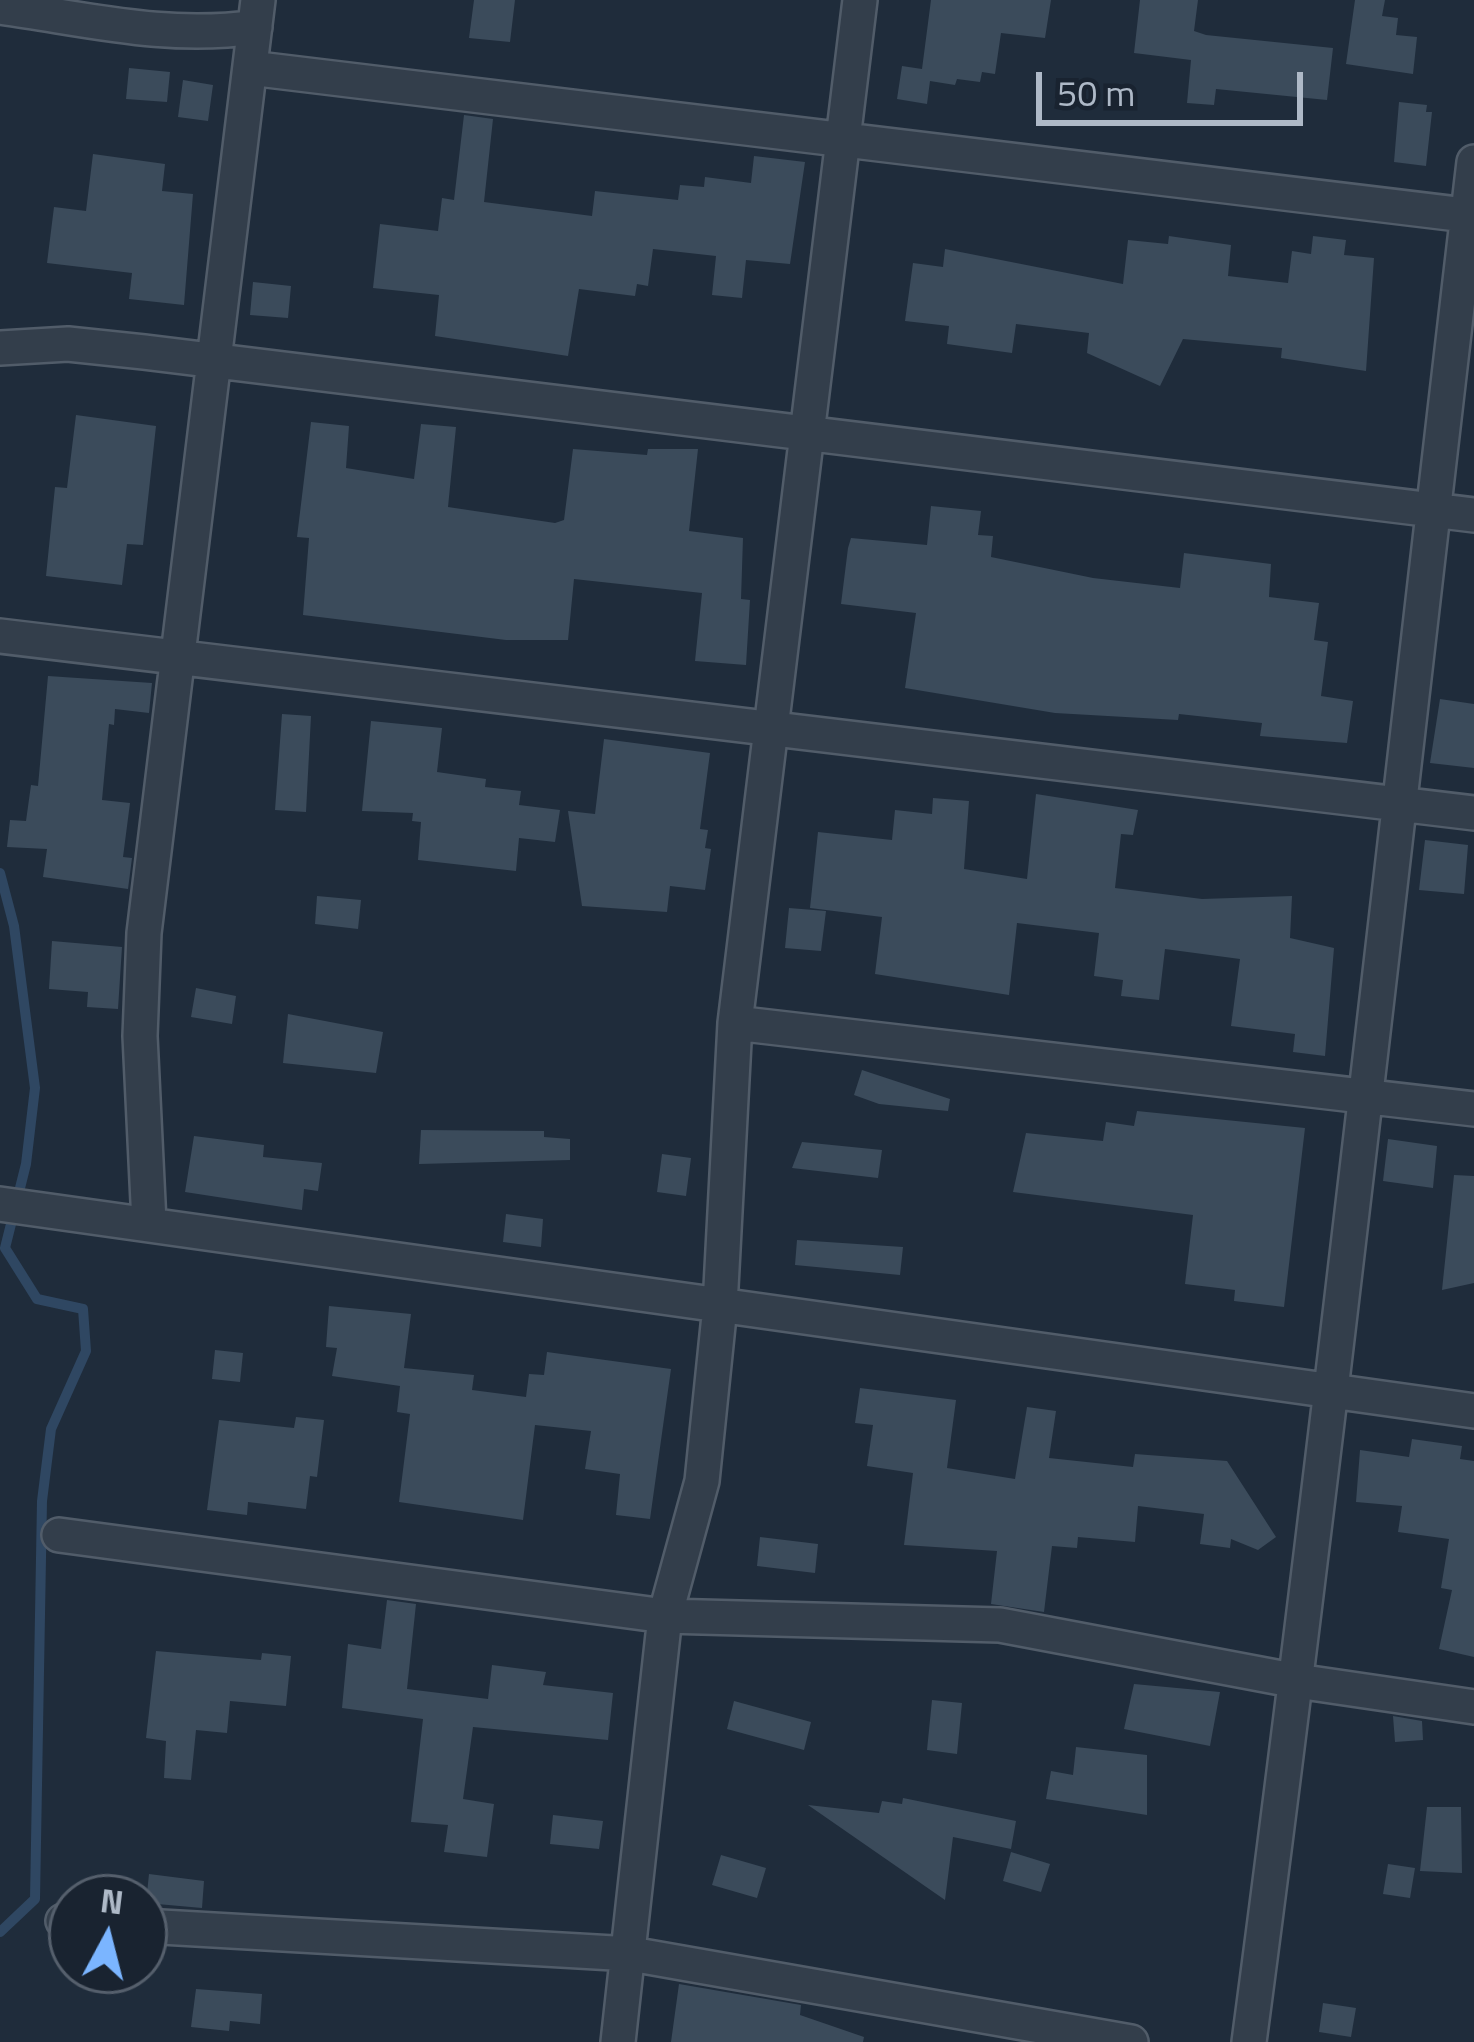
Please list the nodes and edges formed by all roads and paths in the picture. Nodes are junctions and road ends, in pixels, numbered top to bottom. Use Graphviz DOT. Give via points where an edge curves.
graph roads {
  1 [pos="860,0"];
  2 [pos="0,8"];
  3 [pos="257,13"];
  4 [pos="250,68"];
  5 [pos="843,140"];
  6 [pos="1474,162"];
  7 [pos="1471,215"];
  8 [pos="0,348"];
  9 [pos="214,364"];
  10 [pos="811,436"];
  11 [pos="1432,510"];
  12 [pos="1474,515"];
  13 [pos="0,636"];
  14 [pos="178,658"];
  15 [pos="771,730"];
  16 [pos="1396,805"];
  17 [pos="1474,814"];
  18 [pos="735,1023"];
  19 [pos="1362,1098"];
  20 [pos="1474,1109"];
  21 [pos="0,1204"];
  22 [pos="149,1223"];
  23 [pos="720,1306"];
  24 [pos="1326,1394"];
  25 [pos="1474,1412"];
  26 [pos="59,1534"];
  27 [pos="665,1616"];
  28 [pos="1297,1681"];
  29 [pos="1474,1708"];
  30 [pos="168,1927"];
  31 [pos="631,1954"];
  32 [pos="618,2042"];
  33 [pos="1131,2042"];
  34 [pos="1249,2042"];
  1 -- 5 [label="street"];
  2 -- 3 [label="street" via="128,30 210,34"];
  3 -- 4 [label="street"];
  4 -- 5 [label="street"];
  4 -- 9 [label="street"];
  5 -- 7 [label="street"];
  5 -- 10 [label="street"];
  6 -- 7 [label="street"];
  7 -- 11 [label="street"];
  8 -- 9 [label="street" via="68,344"];
  9 -- 10 [label="street"];
  9 -- 14 [label="street"];
  10 -- 11 [label="street"];
  10 -- 15 [label="street"];
  11 -- 12 [label="street"];
  11 -- 16 [label="street"];
  13 -- 14 [label="street"];
  14 -- 15 [label="street"];
  14 -- 22 [label="street" via="144,934"];
  15 -- 16 [label="street"];
  15 -- 18 [label="street"];
  16 -- 17 [label="street"];
  16 -- 19 [label="street"];
  18 -- 19 [label="street"];
  18 -- 23 [label="street"];
  19 -- 20 [label="street"];
  19 -- 24 [label="street"];
  21 -- 22 [label="street"];
  22 -- 23 [label="street"];
  23 -- 24 [label="street"];
  23 -- 27 [label="street" via="702,1481"];
  24 -- 25 [label="street"];
  24 -- 28 [label="street"];
  26 -- 27 [label="street"];
  27 -- 28 [label="street" via="1000,1625"];
  27 -- 31 [label="street"];
  28 -- 29 [label="street"];
  28 -- 34 [label="street"];
  30 -- 31 [label="street"];
  31 -- 32 [label="street"];
  31 -- 33 [label="street"];
}
